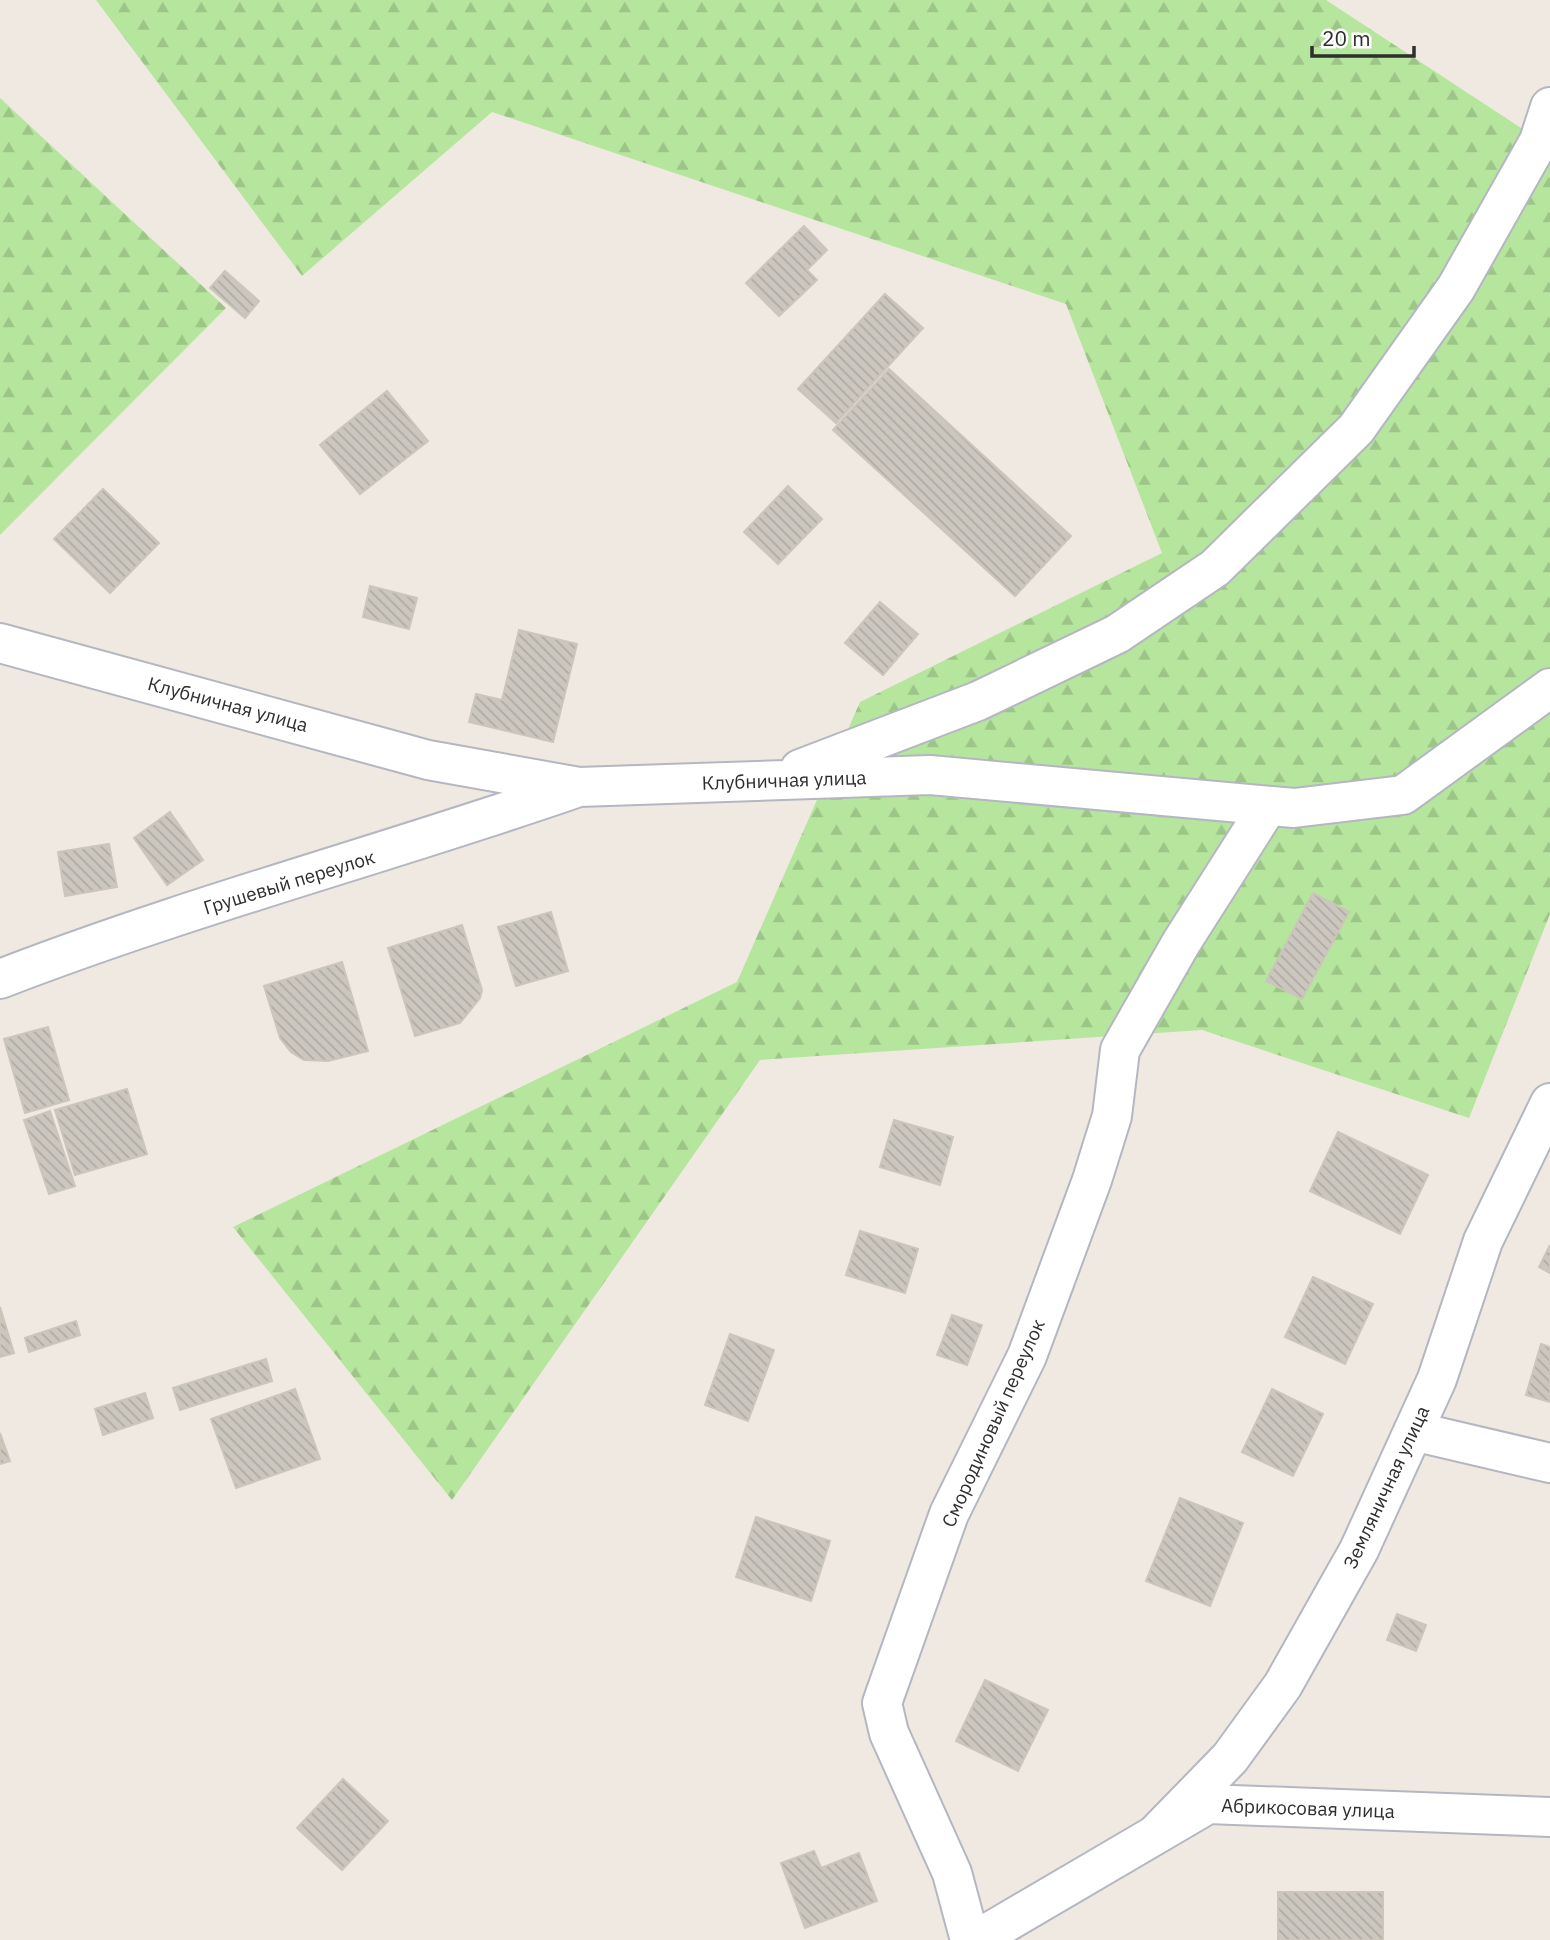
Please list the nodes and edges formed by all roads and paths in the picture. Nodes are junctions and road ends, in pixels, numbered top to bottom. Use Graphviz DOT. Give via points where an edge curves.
graph roads {
  1 [pos="1550,107"];
  2 [pos="0,643"];
  3 [pos="1550,688"];
  4 [pos="772,780"];
  5 [pos="579,787"];
  6 [pos="1268,806"];
  7 [pos="0,979"];
  8 [pos="1550,1103"];
  9 [pos="1413,1431"];
  10 [pos="1550,1463"];
  11 [pos="1550,1818"];
  12 [pos="1156,1834"];
  13 [pos="970,1940"];
  14 [pos="976,1940"];
  1 -- 4 [label="street" via="1539,142 1457,288 1356,429 1215,568 1105,640 978,701"];
  2 -- 5 [label="street, Клубничная улица" via="428,760"];
  3 -- 6 [label="street, Клубничная улица" via="1403,795 1294,808"];
  4 -- 5 [label="street, Клубничная улица"];
  4 -- 6 [label="street, Клубничная улица" via="930,775"];
  5 -- 7 [label="street, Грушевый переулок"];
  6 -- 13 [label="street, Смородиновый переулок" via="1120,1050 1112,1116 1087,1193 1027,1356 949,1514 882,1703 889,1733 952,1873"];
  8 -- 9 [label="street, Земляничная улица" via="1483,1241 1437,1379"];
  9 -- 10 [label="street"];
  9 -- 12 [label="street, Земляничная улица" via="1359,1550 1283,1685 1230,1758"];
  11 -- 12 [label="street, Абрикосовая улица" via="1208,1804"];
  12 -- 14 [label="street, Абрикосовая улица"];
}
